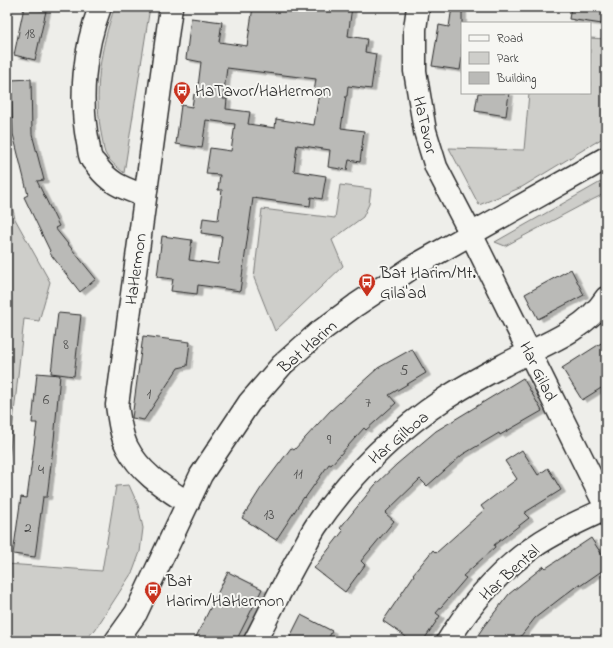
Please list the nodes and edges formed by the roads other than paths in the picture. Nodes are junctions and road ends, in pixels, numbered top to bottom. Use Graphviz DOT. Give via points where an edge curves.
graph roads {
  1 [pos="100,7"];
  2 [pos="171,7"];
  3 [pos="418,7"];
  4 [pos="606,158"];
  5 [pos="145,196"];
  6 [pos="472,234"];
  7 [pos="606,298"];
  8 [pos="530,352"];
  9 [pos="188,503"];
  10 [pos="606,508"];
  11 [pos="116,641"];
  12 [pos="255,641"];
  13 [pos="448,641"];
  1 -- 5 [label="street" via="94,21 87,57 84,93 84,127 91,158 103,174 116,185"];
  2 -- 5 [label="street, HaHermon"];
  3 -- 6 [label="street, HaTavor" via="415,71 425,131 436,167"];
  4 -- 6 [label="street, Bat Harim"];
  5 -- 9 [label="street, HaHermon" via="117,406 127,447 142,468 160,485"];
  6 -- 8 [label="street, Har Gilad"];
  6 -- 9 [label="street, Bat Harim" via="416,265 356,305 318,333 282,365 249,403 201,475"];
  7 -- 8 [label="street, Har Gilboa" via="584,323"];
  8 -- 10 [label="street, Har Gilad"];
  8 -- 12 [label="street, Har Gilboa" via="504,364 446,399 392,439 364,465 315,528"];
  9 -- 11 [label="street, Bat Harim" via="136,613"];
  10 -- 13 [label="street, Har Bental" via="535,546 513,564 472,606"];
}
